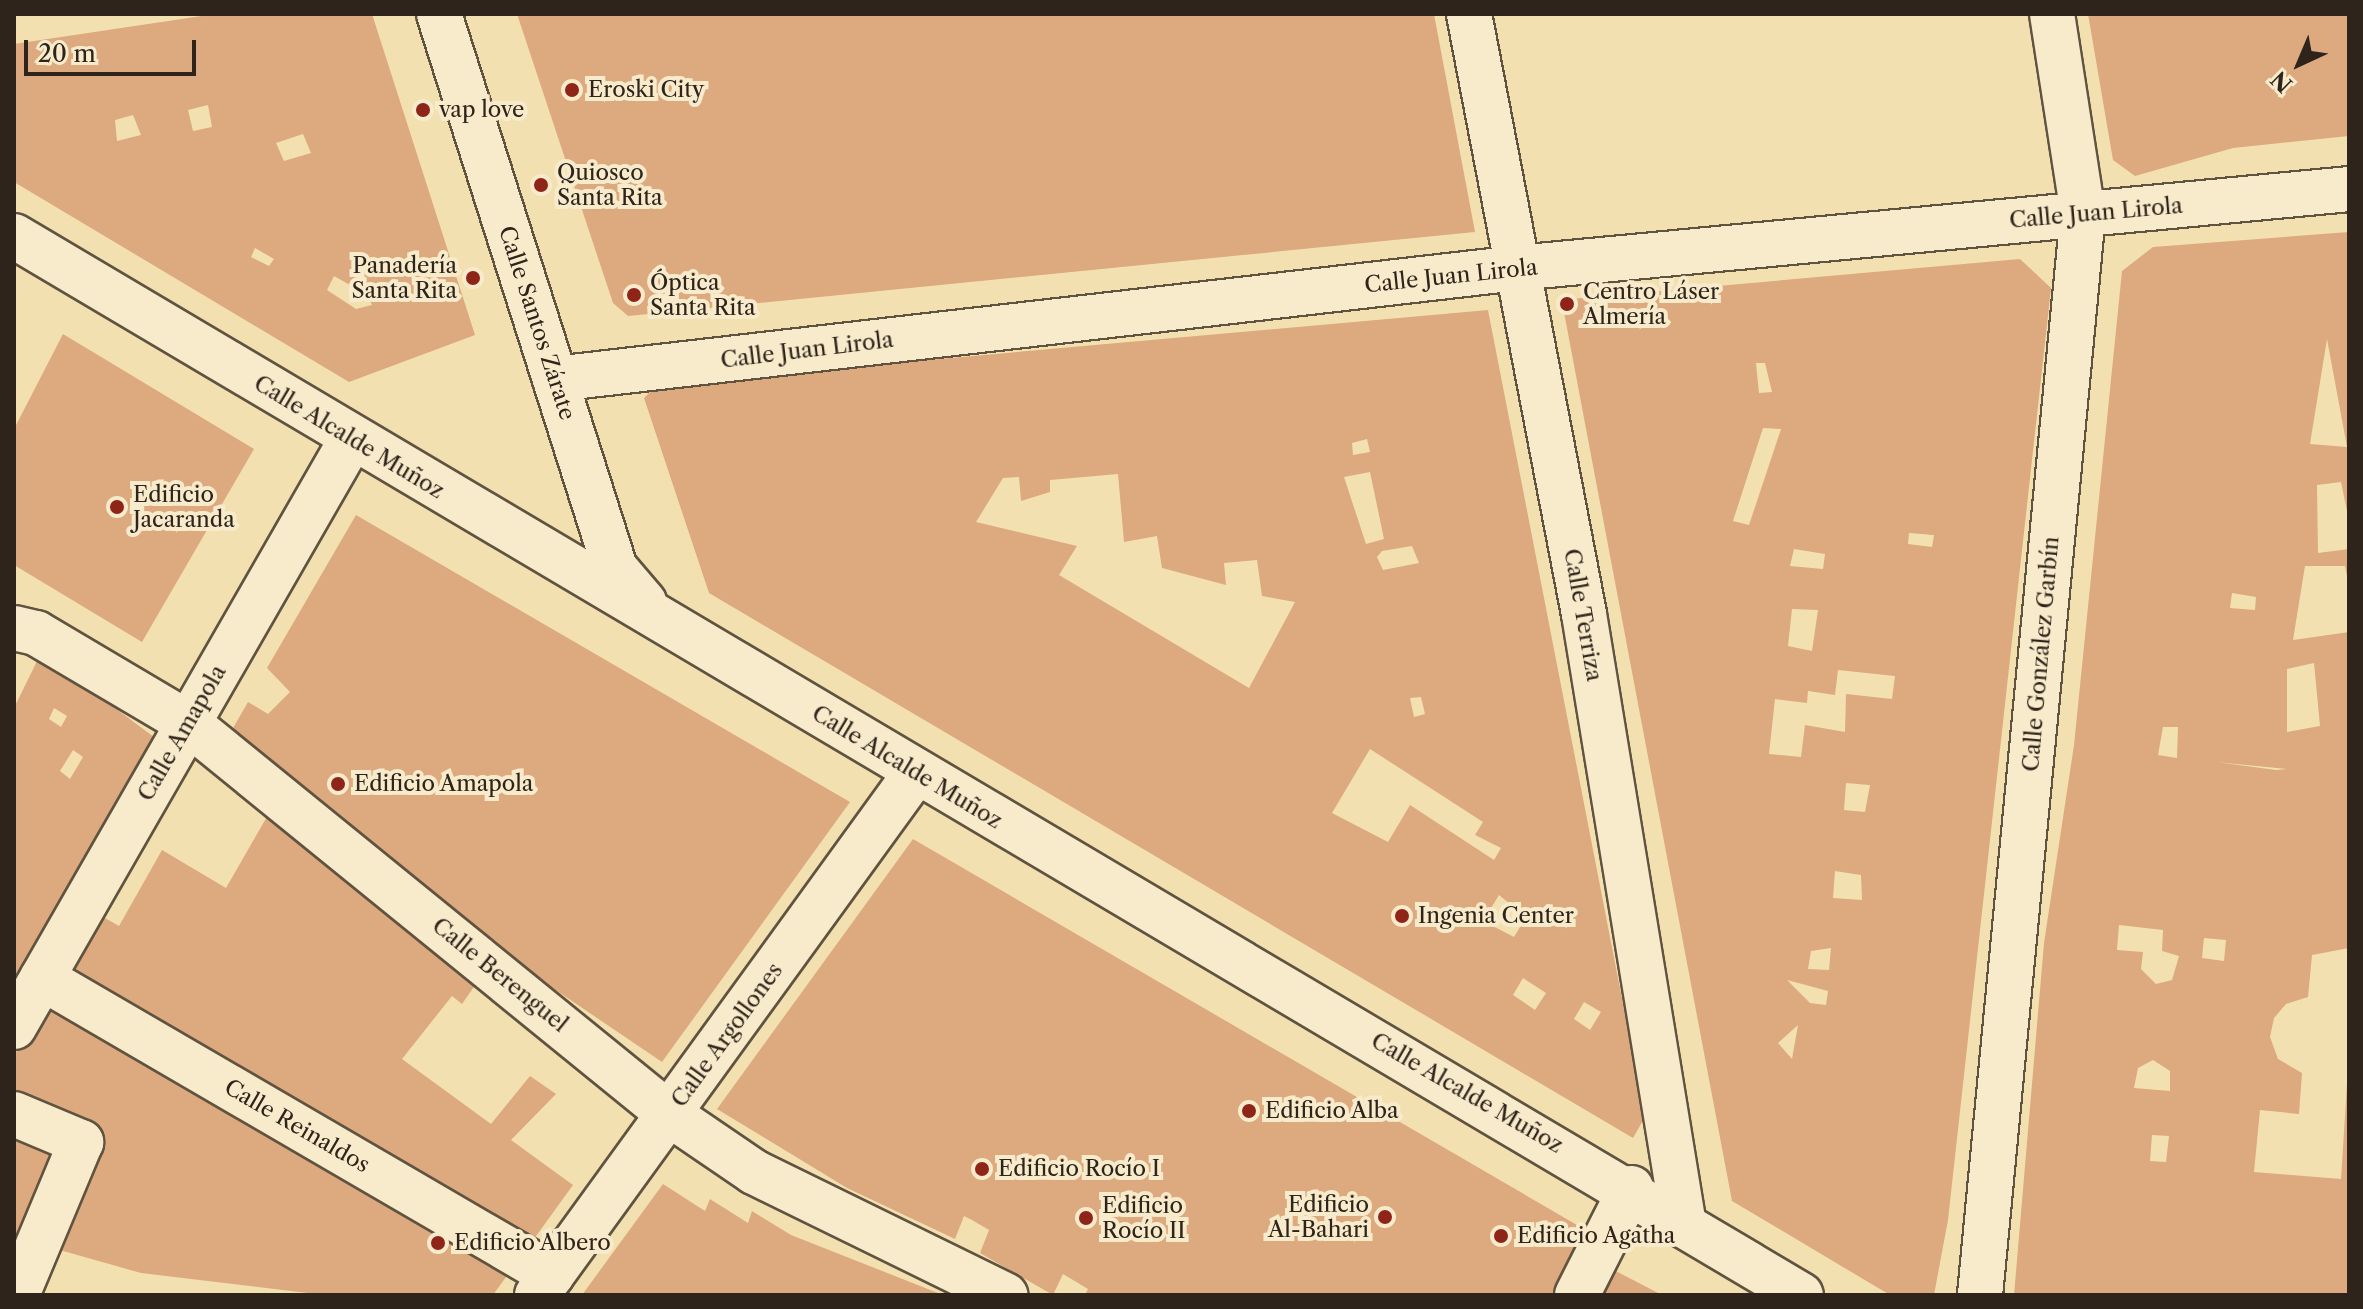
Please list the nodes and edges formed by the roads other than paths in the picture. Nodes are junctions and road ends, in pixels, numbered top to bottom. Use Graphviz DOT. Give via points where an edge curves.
graph roads {
  1 [pos="439,14"];
  2 [pos="1469,14"];
  3 [pos="2052,14"];
  4 [pos="2349,189"];
  5 [pos="2083,214"];
  6 [pos="14,236"];
  7 [pos="1517,268"];
  8 [pos="555,379"];
  9 [pos="351,440"];
  10 [pos="603,527"];
  11 [pos="564,563"];
  12 [pos="659,618"];
  13 [pos="14,628"];
  14 [pos="188,723"];
  15 [pos="915,774"];
  16 [pos="42,978"];
  17 [pos="14,1027"];
  18 [pos="14,1114"];
  19 [pos="669,1114"];
  20 [pos="1631,1188"];
  21 [pos="1683,1219"];
  22 [pos="545,1285"];
  23 [pos="17,1295"];
  24 [pos="1005,1295"];
  25 [pos="1577,1295"];
  26 [pos="1801,1295"];
  27 [pos="1980,1295"];
  1 -- 8 [label="street, Calle Santos Zárate"];
  2 -- 7 [label="street, Calle Terriza"];
  3 -- 5 [label="street, Calle González Garbín"];
  4 -- 5 [label="street, Calle Juan Lirola"];
  5 -- 7 [label="street, Calle Juan Lirola"];
  5 -- 27 [label="street, Calle González Garbín"];
  6 -- 9 [label="street, Calle Alcalde Muñoz"];
  7 -- 8 [label="street, Calle Juan Lirola"];
  7 -- 21 [label="street, Calle Terriza" via="1584,614"];
  8 -- 10 [label="street, Calle Santos Zárate"];
  9 -- 11 [label="street, Calle Alcalde Muñoz"];
  9 -- 14 [label="street, Calle Amapola"];
  10 -- 11 [label="street" via="589,563"];
  10 -- 12 [label="street, Calle Santos Zárate" via="615,568"];
  11 -- 12 [label="street, Calle Alcalde Muñoz"];
  12 -- 15 [label="street, Calle Alcalde Muñoz"];
  13 -- 14 [label="street, Calle Berenguel" via="36,633"];
  14 -- 16 [label="street, Calle Amapola"];
  14 -- 19 [label="street, Calle Berenguel"];
  15 -- 19 [label="street, Calle Argollones"];
  15 -- 20 [label="street, Calle Alcalde Muñoz"];
  16 -- 17 [label="street, Calle Amapola"];
  16 -- 22 [label="street, Calle Reinaldos"];
  18 -- 23 [label="street" via="81,1142"];
  19 -- 22 [label="street, Calle Argollones"];
  19 -- 24 [label="street, Calle Berenguel" via="780,1188"];
  20 -- 21 [label="street, Calle Alcalde Muñoz"];
  20 -- 25 [label="street"];
  21 -- 26 [label="street, Calle Alcalde Muñoz"];
}
